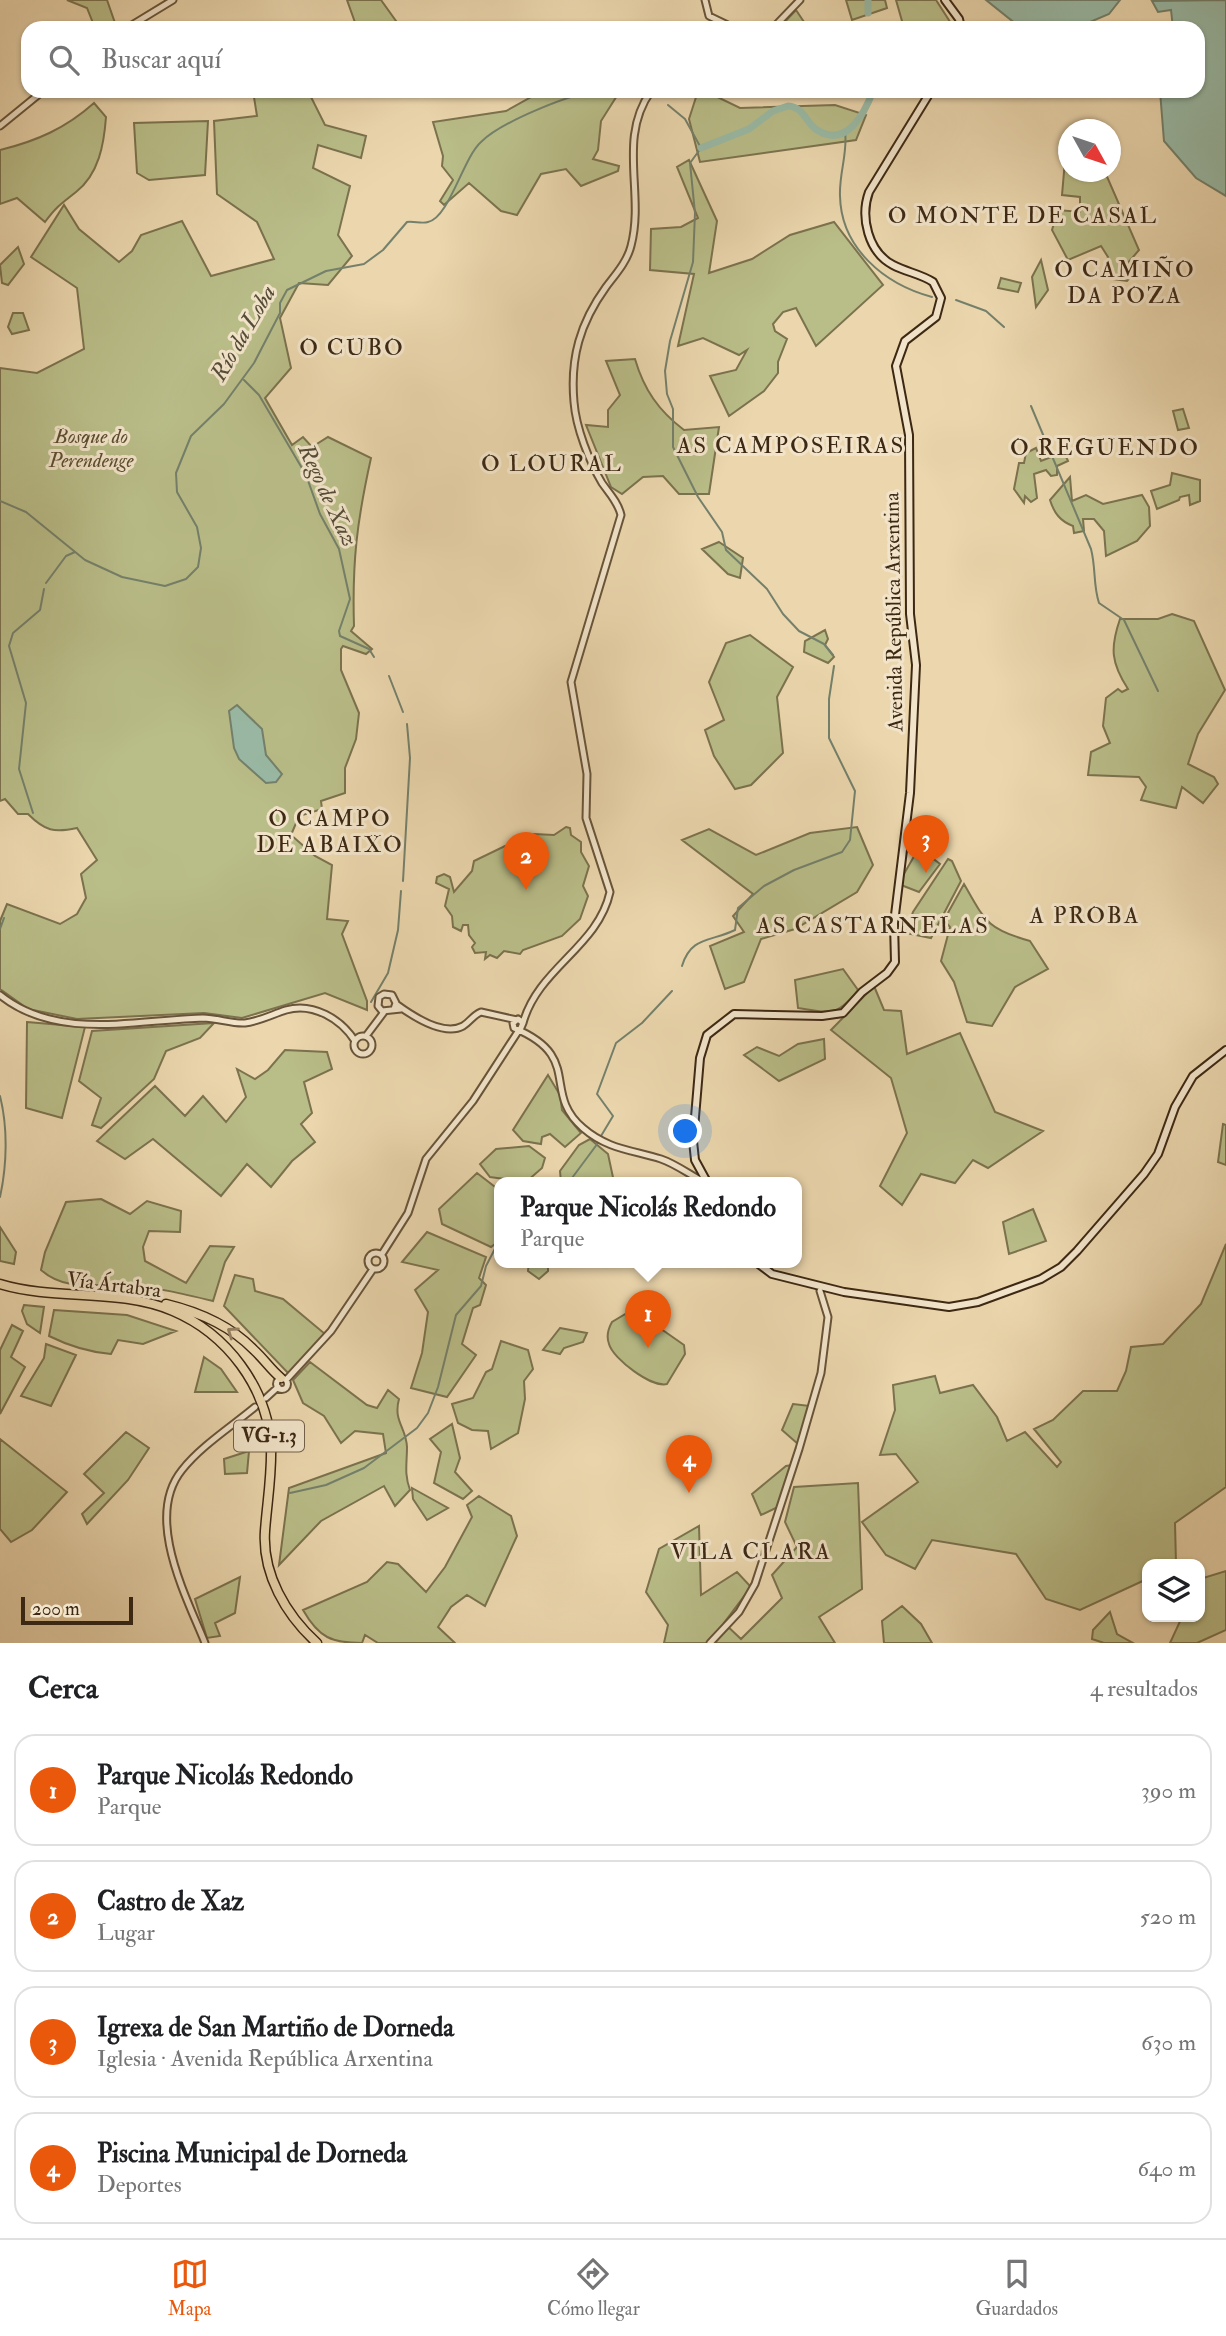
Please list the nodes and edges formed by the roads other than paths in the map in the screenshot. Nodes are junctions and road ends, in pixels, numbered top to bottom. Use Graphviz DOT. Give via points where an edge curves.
graph roads {
  1 [pos="173,0"];
  2 [pos="705,0"];
  3 [pos="800,0"];
  4 [pos="945,0"];
  5 [pos="138,21"];
  6 [pos="719,21"];
  7 [pos="780,21"];
  8 [pos="959,21"];
  9 [pos="34,98"];
  10 [pos="646,98"];
  11 [pos="927,98"];
  12 [pos="0,126"];
  13 [pos="0,995"];
  14 [pos="395,1006"];
  15 [pos="382,1010"];
  16 [pos="518,1025"];
  17 [pos="369,1035"];
  18 [pos="357,1039"];
  19 [pos="1226,1050"];
  20 [pos="697,1173"];
  21 [pos="701,1177"];
  22 [pos="382,1254"];
  23 [pos="764,1268"];
  24 [pos="373,1269"];
  25 [pos="0,1284"];
  26 [pos="818,1290"];
  27 [pos="116,1298"];
  28 [pos="284,1379"];
  29 [pos="266,1398"];
  30 [pos="255,1407"];
  31 [pos="205,1643"];
  32 [pos="317,1643"];
  33 [pos="710,1643"];
  1 -- 5 [label="street"];
  2 -- 6 [label="street" via="709,16"];
  3 -- 7 [label="street"];
  4 -- 8 [label="main road"];
  9 -- 12 [label="street"];
  10 -- 16 [label="street" via="631,145 637,200 630,249 588,312 573,363 580,430 600,480 621,515 571,682 587,774 586,818 610,892 593,930 547,976"];
  11 -- 20 [label="main road, Avenida República Arxentina" via="866,201 867,227 878,253 887,262 927,278 937,286 941,298 936,317 905,341 895,366 909,435 910,614 916,665 910,793 894,923 896,956 887,973 842,1013 744,1012 711,1030 699,1058 693,1141"];
  13 -- 18 [label="street" via="28,1014 82,1024 206,1018 241,1023 306,1008 327,1015"];
  14 -- 15 [label="street"];
  14 -- 15 [label="street" via="393,995 384,993 377,1000"];
  14 -- 16 [label="street" via="428,1023 450,1028 463,1026 481,1012"];
  15 -- 17 [label="street"];
  16 -- 20 [label="street" via="552,1054 568,1109 583,1128 617,1150"];
  16 -- 22 [label="street" via="473,1101 426,1159 408,1213"];
  17 -- 18 [label="street"];
  17 -- 18 [label="street" via="371,1049 364,1054 356,1050"];
  19 -- 26 [label="main road" via="1193,1076 1151,1164 1077,1251 1048,1275 955,1308"];
  20 -- 21 [label="main road, Avenida República Arxentina"];
  22 -- 24 [label="street" via="384,1264"];
  22 -- 24 [label="street" via="374,1252 369,1258"];
  23 -- 26 [label="main road"];
  24 -- 28 [label="street" via="331,1331"];
  25 -- 27 [label="highway, Vía Ártabra / VG-1.3" via="34,1293"];
  26 -- 33 [label="street" via="828,1317 821,1373 799,1449 755,1584 739,1612"];
  28 -- 27 [label="highway, one-way" via="243,1339 217,1322 168,1304"];
  27 -- 32 [label="highway, Vía Ártabra / VG-1.3" via="153,1304 185,1316 220,1341 253,1384 271,1445 267,1558 284,1604"];
  28 -- 29 [label="street"];
  30 -- 31 [label="street" via="187,1465 173,1484 170,1554"];
}
